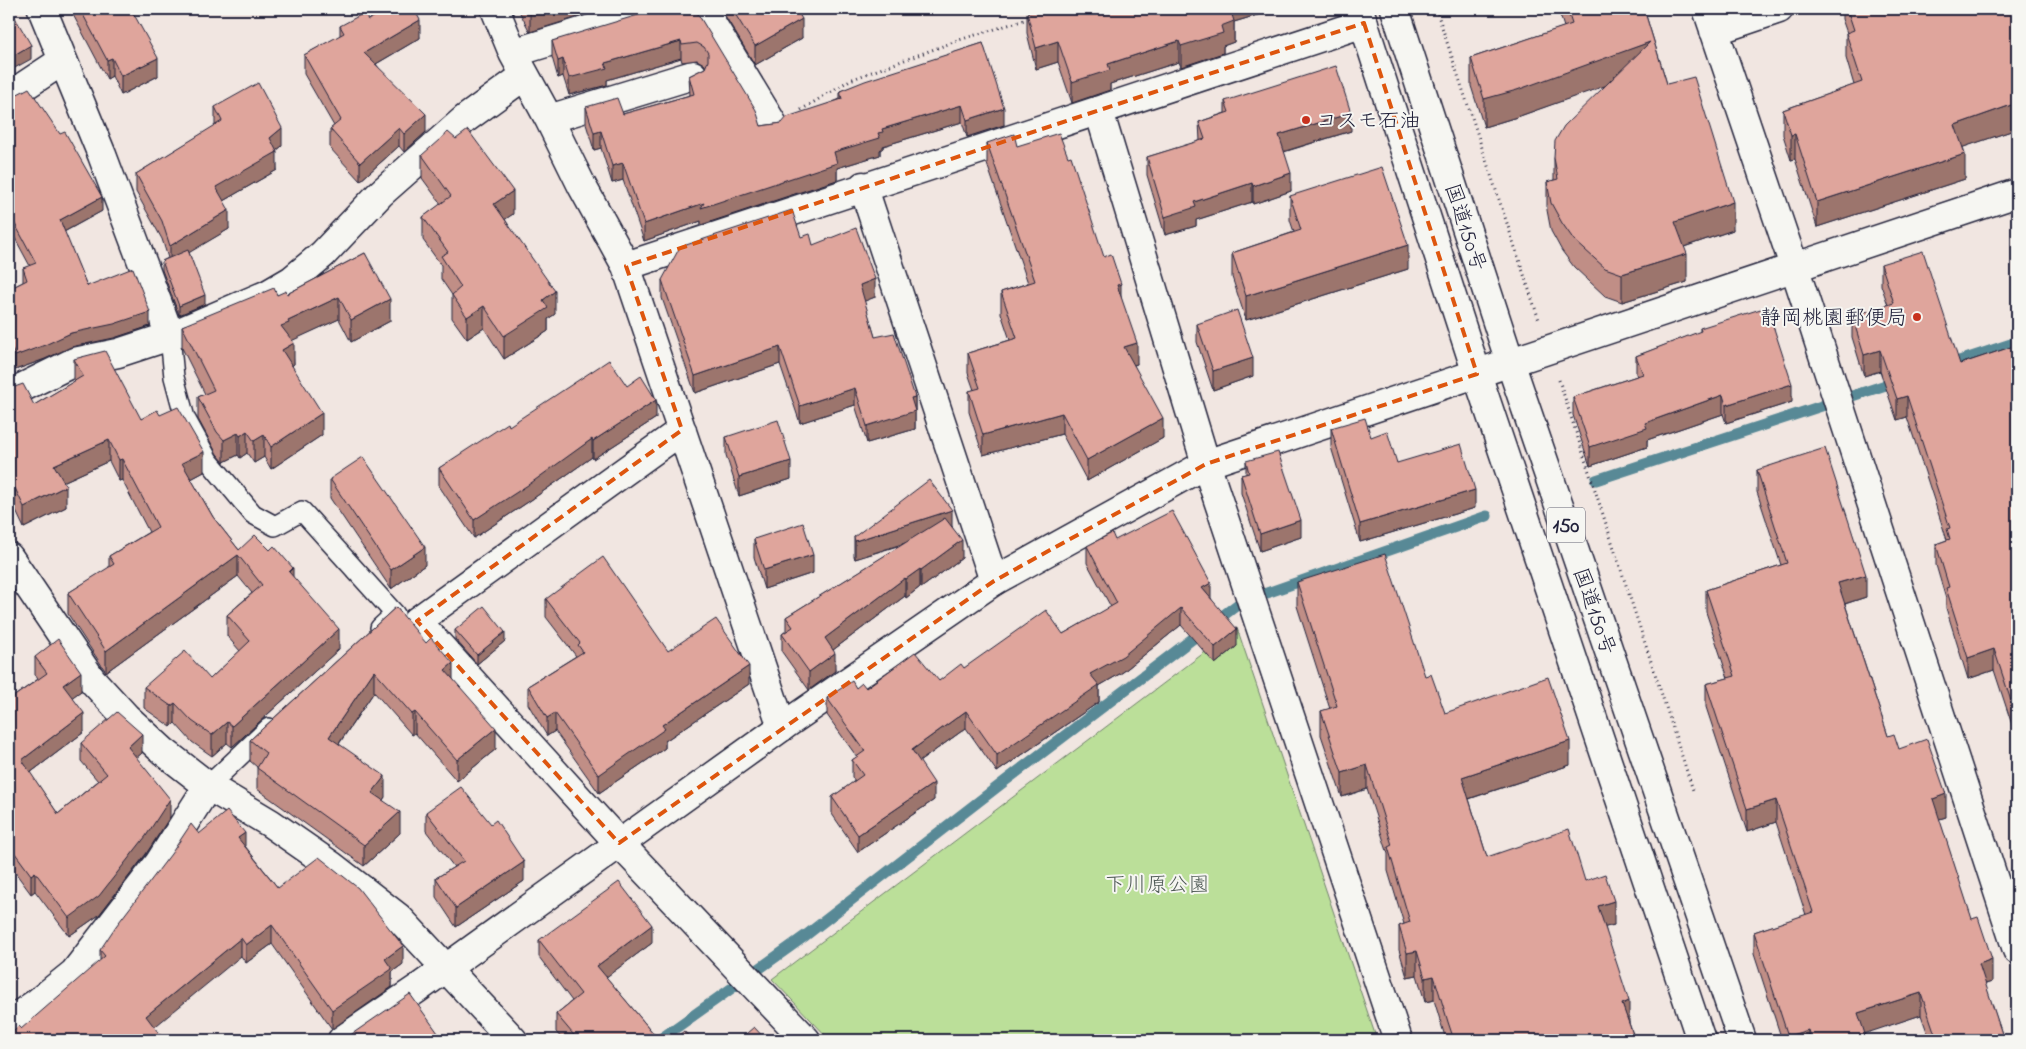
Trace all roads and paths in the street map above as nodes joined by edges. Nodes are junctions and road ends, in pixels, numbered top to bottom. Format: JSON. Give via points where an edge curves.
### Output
{"nodes":[{"id":1,"x":42,"y":9,"type":"edge"},
{"id":2,"x":495,"y":9,"type":"edge"},
{"id":3,"x":703,"y":9,"type":"edge"},
{"id":4,"x":1395,"y":9,"type":"edge"},
{"id":5,"x":1436,"y":9,"type":"edge"},
{"id":6,"x":1780,"y":9,"type":"edge"},
{"id":7,"x":651,"y":10,"type":"edge"},
{"id":8,"x":1361,"y":16,"type":"edge"},
{"id":9,"x":1032,"y":17,"type":"edge"},
{"id":10,"x":1710,"y":20,"type":"edge"},
{"id":11,"x":62,"y":61,"type":"junction"},
{"id":12,"x":518,"y":64,"type":"junction"},
{"id":13,"x":693,"y":75,"type":"edge"},
{"id":14,"x":9,"y":96,"type":"edge"},
{"id":15,"x":1099,"y":111,"type":"junction"},
{"id":16,"x":548,"y":119,"type":"junction"},
{"id":17,"x":774,"y":126,"type":"joint"},
{"id":18,"x":863,"y":186,"type":"junction"},
{"id":19,"x":2017,"y":192,"type":"edge"},
{"id":20,"x":626,"y":266,"type":"junction"},
{"id":21,"x":1794,"y":266,"type":"junction"},
{"id":22,"x":170,"y":336,"type":"junction"},
{"id":23,"x":1549,"y":349,"type":"junction"},
{"id":24,"x":1510,"y":362,"type":"junction"},
{"id":25,"x":1477,"y":374,"type":"junction"},
{"id":26,"x":9,"y":394,"type":"edge"},
{"id":27,"x":682,"y":430,"type":"junction"},
{"id":28,"x":1206,"y":464,"type":"junction"},
{"id":29,"x":9,"y":557,"type":"edge"},
{"id":30,"x":994,"y":581,"type":"junction"},
{"id":31,"x":365,"y":641,"type":"edge"},
{"id":32,"x":285,"y":714,"type":"edge"},
{"id":33,"x":782,"y":728,"type":"junction"},
{"id":34,"x":208,"y":786,"type":"junction"},
{"id":35,"x":1695,"y":794,"type":"dead end"},
{"id":36,"x":619,"y":843,"type":"junction"},
{"id":37,"x":2015,"y":938,"type":"edge"},
{"id":38,"x":446,"y":967,"type":"junction"},
{"id":39,"x":9,"y":1022,"type":"edge"},
{"id":40,"x":342,"y":1040,"type":"edge"},
{"id":41,"x":513,"y":1040,"type":"edge"},
{"id":42,"x":806,"y":1040,"type":"edge"},
{"id":43,"x":1398,"y":1040,"type":"edge"},
{"id":44,"x":1701,"y":1040,"type":"edge"},
{"id":45,"x":1742,"y":1040,"type":"edge"}],
"edges":[{"from":1,"to":11,"type":"main road"},
{"from":2,"to":12,"type":"main road"},
{"from":3,"to":17,"type":"main road"},
{"from":4,"to":24,"type":"main road","name":"国道150号","number":"150"},
{"from":5,"to":23,"type":"path"},
{"from":6,"to":10,"type":"main road"},
{"from":7,"to":12,"type":"main road"},
{"from":8,"to":15,"type":"main road"},
{"from":8,"to":25,"type":"main road","name":"国道150号","number":"150"},
{"from":9,"to":17,"type":"path","via":[[850,80]]},
{"from":10,"to":21,"type":"main road"},
{"from":11,"to":14,"type":"main road"},
{"from":11,"to":22,"type":"main road","via":[[102,155]]},
{"from":12,"to":16,"type":"main road"},
{"from":12,"to":22,"type":"main road","via":[[465,119],[380,194],[323,254],[292,280],[268,294]]},
{"from":13,"to":16,"type":"main road"},
{"from":15,"to":18,"type":"main road"},
{"from":15,"to":28,"type":"main road"},
{"from":16,"to":20,"type":"main road"},
{"from":18,"to":20,"type":"main road"},
{"from":18,"to":30,"type":"main road"},
{"from":19,"to":21,"type":"main road"},
{"from":20,"to":27,"type":"main road"},
{"from":21,"to":23,"type":"main road"},
{"from":21,"to":37,"type":"main road"},
{"from":22,"to":26,"type":"main road","via":[[118,353],[74,362]]},
{"from":22,"to":31,"type":"lane","via":[[174,377],[185,418],[208,460],[253,514],[275,526],[302,511],[395,614]]},
{"from":23,"to":24,"type":"main road"},
{"from":23,"to":35,"type":"path"},
{"from":24,"to":25,"type":"main road"},
{"from":24,"to":45,"type":"main road","name":"国道150号","number":"150"},
{"from":25,"to":28,"type":"main road"},
{"from":25,"to":44,"type":"main road","name":"国道150号","number":"150"},
{"from":27,"to":33,"type":"main road"},
{"from":27,"to":36,"type":"main road","via":[[417,621]]},
{"from":28,"to":30,"type":"main road"},
{"from":28,"to":43,"type":"main road"},
{"from":29,"to":34,"type":"main road","via":[[92,680],[126,718]]},
{"from":30,"to":33,"type":"main road"},
{"from":32,"to":34,"type":"lane"},
{"from":33,"to":36,"type":"main road"},
{"from":34,"to":38,"type":"main road","via":[[270,823],[332,866],[399,918]]},
{"from":34,"to":39,"type":"main road","via":[[159,863],[74,974]]},
{"from":36,"to":38,"type":"main road"},
{"from":36,"to":42,"type":"main road"},
{"from":38,"to":40,"type":"main road"},
{"from":38,"to":41,"type":"main road"}]}
